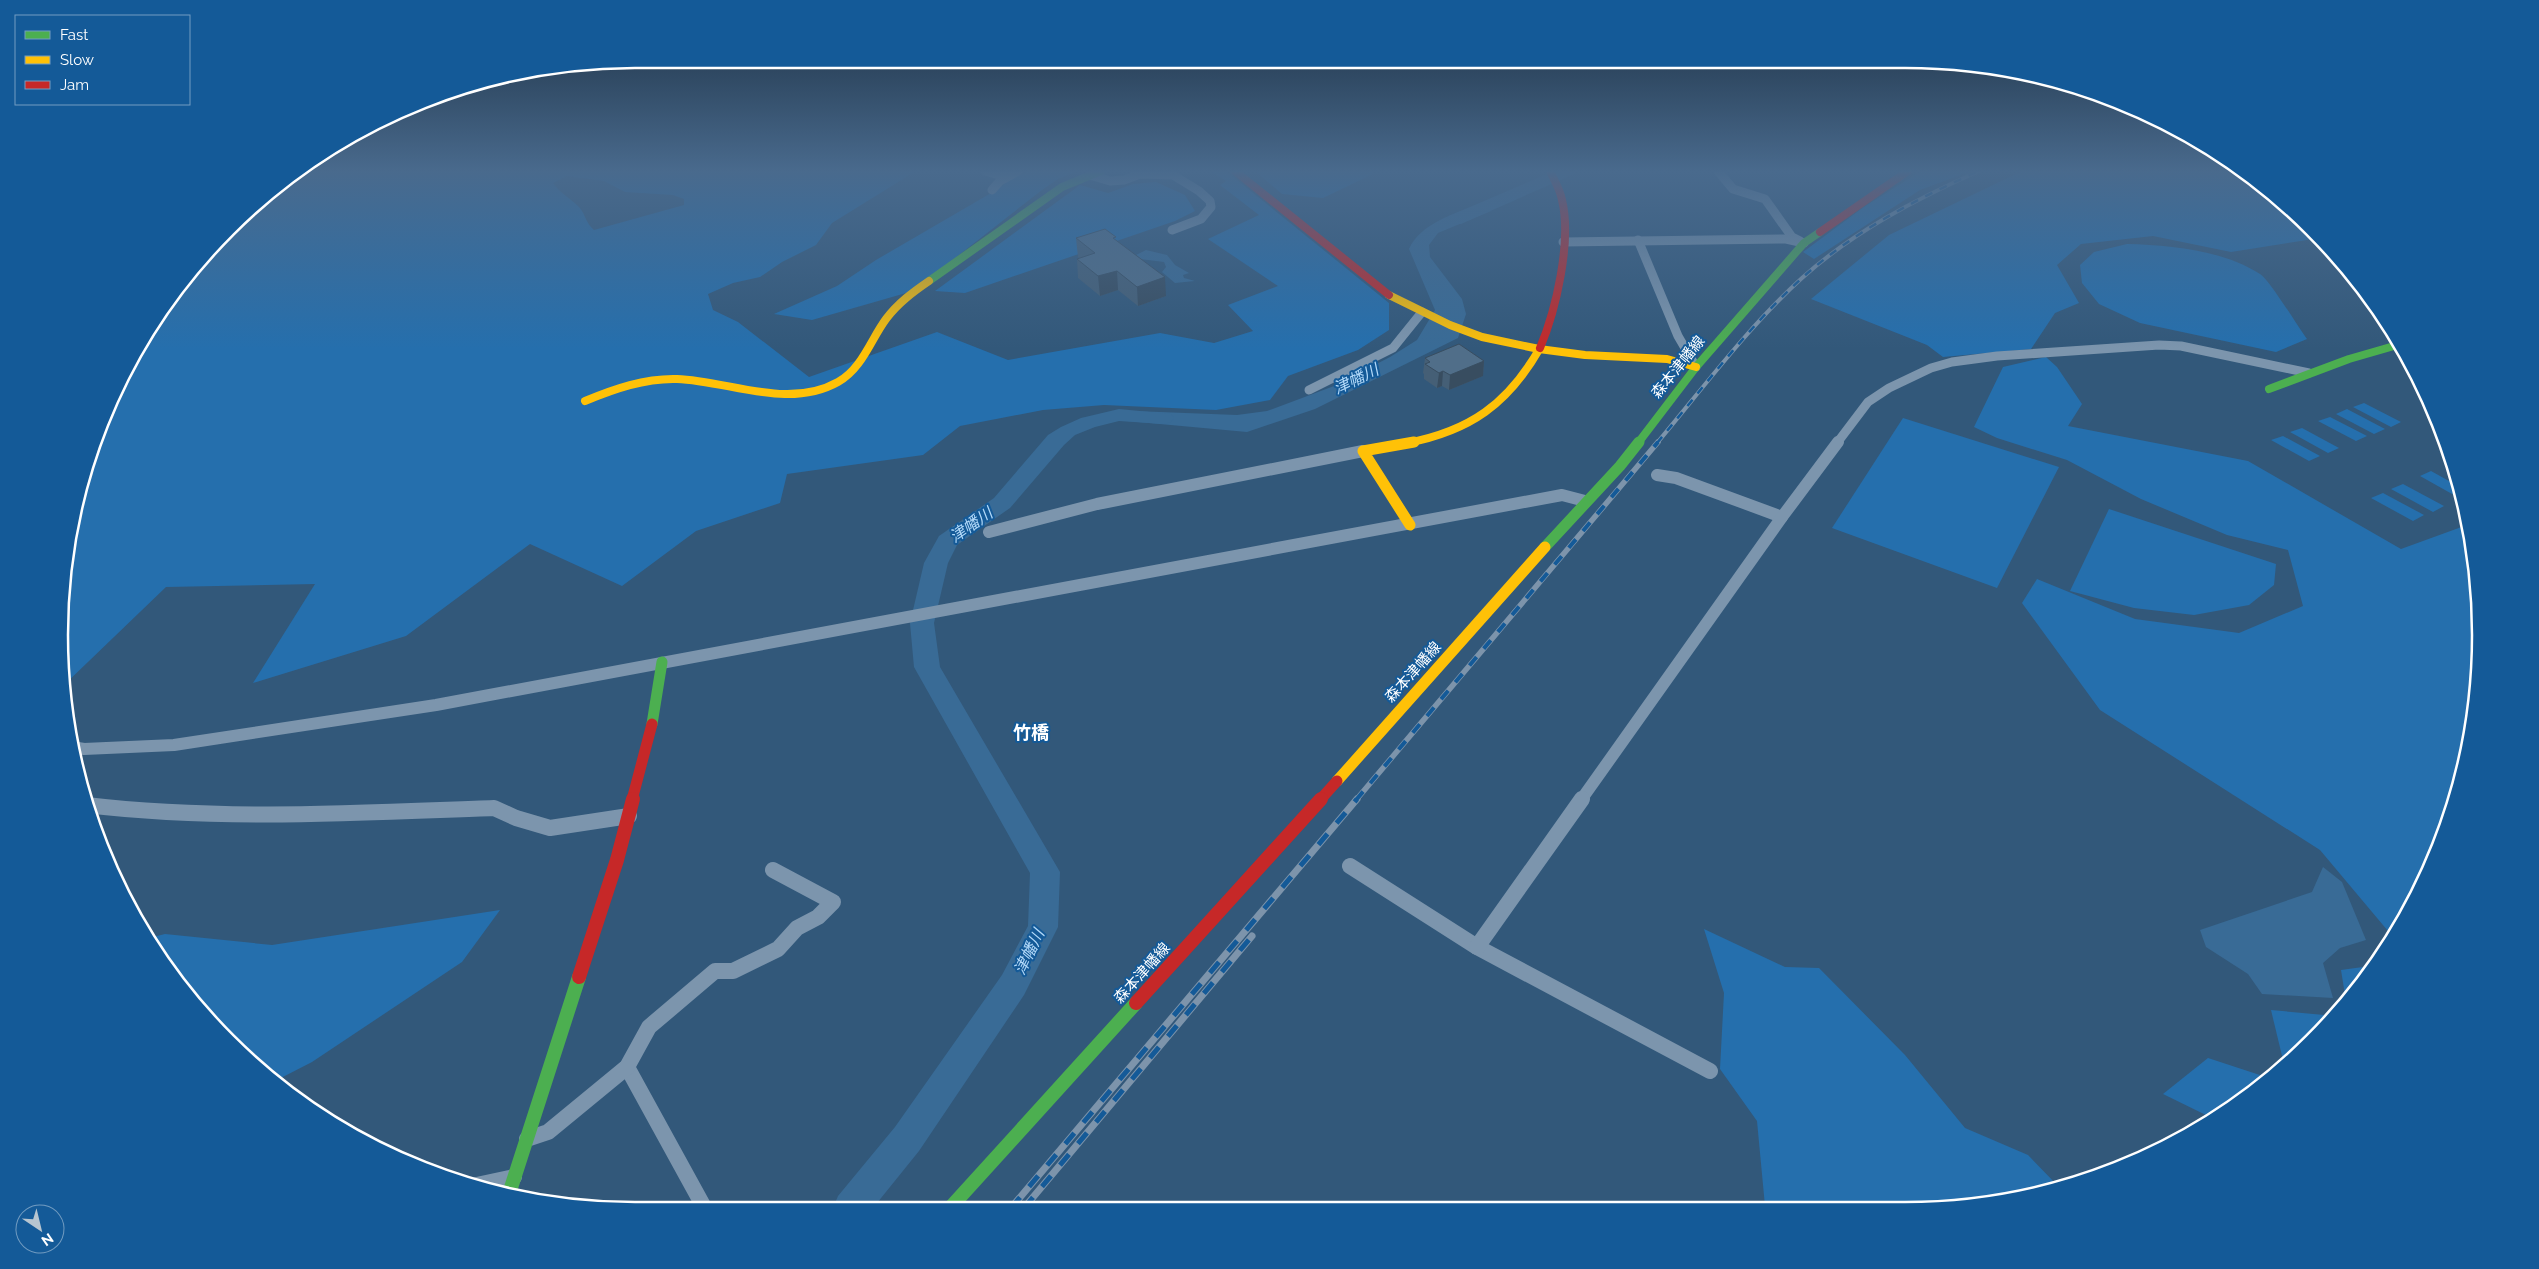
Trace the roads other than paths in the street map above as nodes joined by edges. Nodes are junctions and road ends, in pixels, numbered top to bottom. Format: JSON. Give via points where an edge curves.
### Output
{"nodes":[{"id":1,"x":1001,"y":230,"type":"edge"},
{"id":2,"x":1308,"y":230,"type":"edge"},
{"id":3,"x":1563,"y":230,"type":"edge"},
{"id":4,"x":1788,"y":230,"type":"edge"},
{"id":5,"x":1822,"y":230,"type":"edge"},
{"id":6,"x":1638,"y":240,"type":"junction"},
{"id":7,"x":1563,"y":242,"type":"junction"},
{"id":8,"x":1804,"y":243,"type":"junction"},
{"id":9,"x":1422,"y":312,"type":"junction"},
{"id":10,"x":2393,"y":346,"type":"edge"},
{"id":11,"x":1539,"y":349,"type":"junction"},
{"id":12,"x":1696,"y":367,"type":"junction"},
{"id":13,"x":2309,"y":373,"type":"junction"},
{"id":14,"x":2269,"y":389,"type":"dead end"},
{"id":15,"x":1310,"y":390,"type":"dead end"},
{"id":16,"x":585,"y":401,"type":"dead end"},
{"id":17,"x":1363,"y":451,"type":"junction"},
{"id":18,"x":1657,"y":475,"type":"dead end"},
{"id":19,"x":1585,"y":501,"type":"junction"},
{"id":20,"x":1782,"y":517,"type":"junction"},
{"id":21,"x":1410,"y":525,"type":"junction"},
{"id":22,"x":989,"y":532,"type":"dead end"},
{"id":23,"x":662,"y":662,"type":"junction"},
{"id":24,"x":79,"y":748,"type":"edge"},
{"id":25,"x":95,"y":806,"type":"edge"},
{"id":26,"x":629,"y":816,"type":"junction"},
{"id":27,"x":1350,"y":866,"type":"dead end"},
{"id":28,"x":773,"y":870,"type":"dead end"},
{"id":29,"x":1477,"y":947,"type":"junction"},
{"id":30,"x":627,"y":1067,"type":"junction"},
{"id":31,"x":1710,"y":1071,"type":"dead end"},
{"id":32,"x":527,"y":1139,"type":"junction"},
{"id":33,"x":514,"y":1178,"type":"junction"},
{"id":34,"x":488,"y":1182,"type":"edge"},
{"id":35,"x":511,"y":1188,"type":"edge"},
{"id":36,"x":701,"y":1202,"type":"edge"},
{"id":37,"x":955,"y":1202,"type":"edge"}],
"edges":[{"from":1,"to":16,"type":"street","via":[[909,296],[886,318],[856,367],[845,378],[828,386],[795,393],[766,394],[681,379],[662,379],[640,382]]},
{"from":2,"to":9,"type":"street","via":[[1393,298]]},
{"from":3,"to":7,"type":"street"},
{"from":4,"to":8,"type":"street"},
{"from":5,"to":8,"type":"street","name":"森本津幡線"},
{"from":6,"to":7,"type":"street"},
{"from":6,"to":8,"type":"street","via":[[1786,240]]},
{"from":6,"to":12,"type":"street","via":[[1678,336]]},
{"from":7,"to":11,"type":"street","via":[[1554,303]]},
{"from":8,"to":12,"type":"street","name":"森本津幡線"},
{"from":9,"to":11,"type":"street","via":[[1482,337]]},
{"from":9,"to":15,"type":"street","via":[[1393,348]]},
{"from":10,"to":13,"type":"street"},
{"from":11,"to":12,"type":"street","via":[[1667,359]]},
{"from":11,"to":17,"type":"street","via":[[1529,369],[1488,411],[1466,425],[1448,433]]},
{"from":12,"to":19,"type":"street","name":"森本津幡線","via":[[1620,466]]},
{"from":13,"to":14,"type":"street"},
{"from":13,"to":20,"type":"street","via":[[2181,346],[2159,345],[1995,355],[1953,361],[1904,378],[1868,402]]},
{"from":17,"to":21,"type":"street"},
{"from":17,"to":22,"type":"street","via":[[1096,504]]},
{"from":18,"to":20,"type":"street","via":[[1676,478]]},
{"from":19,"to":21,"type":"street","via":[[1562,495]]},
{"from":19,"to":37,"type":"street","name":"森本津幡線","via":[[1304,818]]},
{"from":20,"to":29,"type":"street"},
{"from":21,"to":23,"type":"street"},
{"from":23,"to":24,"type":"street","via":[[436,705],[174,745]]},
{"from":23,"to":26,"type":"street","via":[[650,737]]},
{"from":25,"to":26,"type":"street","via":[[205,816],[494,808],[550,828]]},
{"from":26,"to":32,"type":"street"},
{"from":27,"to":29,"type":"street"},
{"from":28,"to":30,"type":"street","via":[[833,902],[818,917],[797,928],[778,949],[733,971],[715,971],[649,1027]]},
{"from":29,"to":31,"type":"street"},
{"from":30,"to":32,"type":"street","via":[[548,1132]]},
{"from":30,"to":36,"type":"street"},
{"from":32,"to":33,"type":"street"},
{"from":33,"to":34,"type":"street"},
{"from":33,"to":35,"type":"street"}]}
